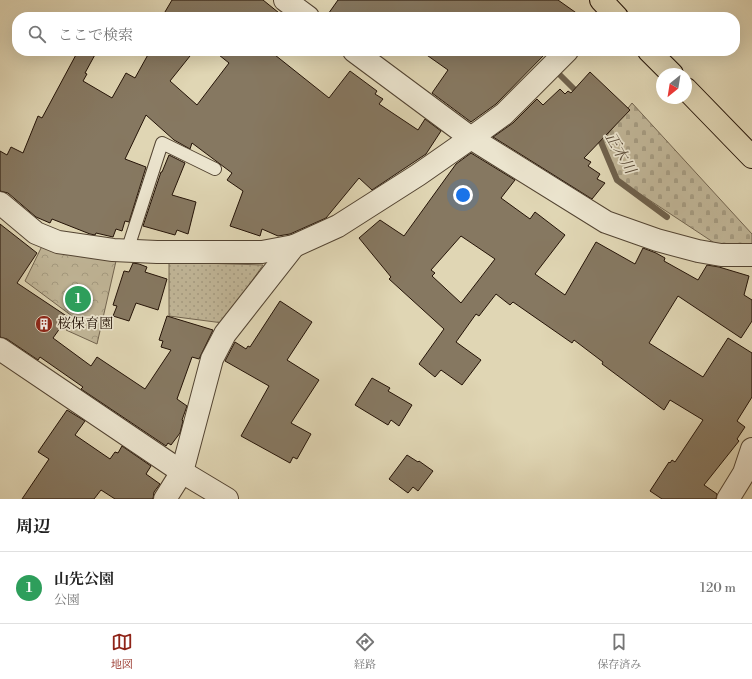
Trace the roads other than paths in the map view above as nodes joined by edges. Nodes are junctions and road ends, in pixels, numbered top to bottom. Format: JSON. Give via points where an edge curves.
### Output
{"nodes":[{"id":1,"x":285,"y":0,"type":"edge"},
{"id":2,"x":601,"y":0,"type":"edge"},
{"id":3,"x":301,"y":12,"type":"edge"},
{"id":4,"x":612,"y":12,"type":"edge"},
{"id":5,"x":361,"y":56,"type":"edge"},
{"id":6,"x":562,"y":56,"type":"edge"},
{"id":7,"x":655,"y":56,"type":"edge"},
{"id":8,"x":666,"y":68,"type":"edge"},
{"id":9,"x":692,"y":95,"type":"edge"},
{"id":10,"x":471,"y":138,"type":"junction"},
{"id":11,"x":752,"y":157,"type":"edge"},
{"id":12,"x":216,"y":169,"type":"dead end"},
{"id":13,"x":0,"y":203,"type":"edge"},
{"id":14,"x":294,"y":246,"type":"junction"},
{"id":15,"x":127,"y":251,"type":"junction"},
{"id":16,"x":752,"y":255,"type":"edge"},
{"id":17,"x":0,"y":349,"type":"edge"},
{"id":18,"x":752,"y":449,"type":"edge"},
{"id":19,"x":182,"y":472,"type":"junction"},
{"id":20,"x":165,"y":499,"type":"edge"},
{"id":21,"x":227,"y":499,"type":"edge"},
{"id":22,"x":728,"y":499,"type":"edge"}],
"edges":[{"from":1,"to":3,"type":"street"},
{"from":2,"to":4,"type":"main road"},
{"from":5,"to":10,"type":"street"},
{"from":6,"to":10,"type":"street","via":[[504,114]]},
{"from":7,"to":8,"type":"main road"},
{"from":9,"to":11,"type":"main road"},
{"from":10,"to":14,"type":"street","via":[[338,226]]},
{"from":10,"to":16,"type":"street","via":[[606,222],[698,251],[721,255]]},
{"from":12,"to":15,"type":"lane","via":[[162,142]]},
{"from":13,"to":15,"type":"street","via":[[36,232],[58,242]]},
{"from":14,"to":15,"type":"street","via":[[262,252]]},
{"from":14,"to":19,"type":"street","via":[[225,334],[212,360]]},
{"from":17,"to":19,"type":"street"},
{"from":18,"to":22,"type":"street","via":[[744,473]]},
{"from":19,"to":20,"type":"street"},
{"from":19,"to":21,"type":"street"}]}
